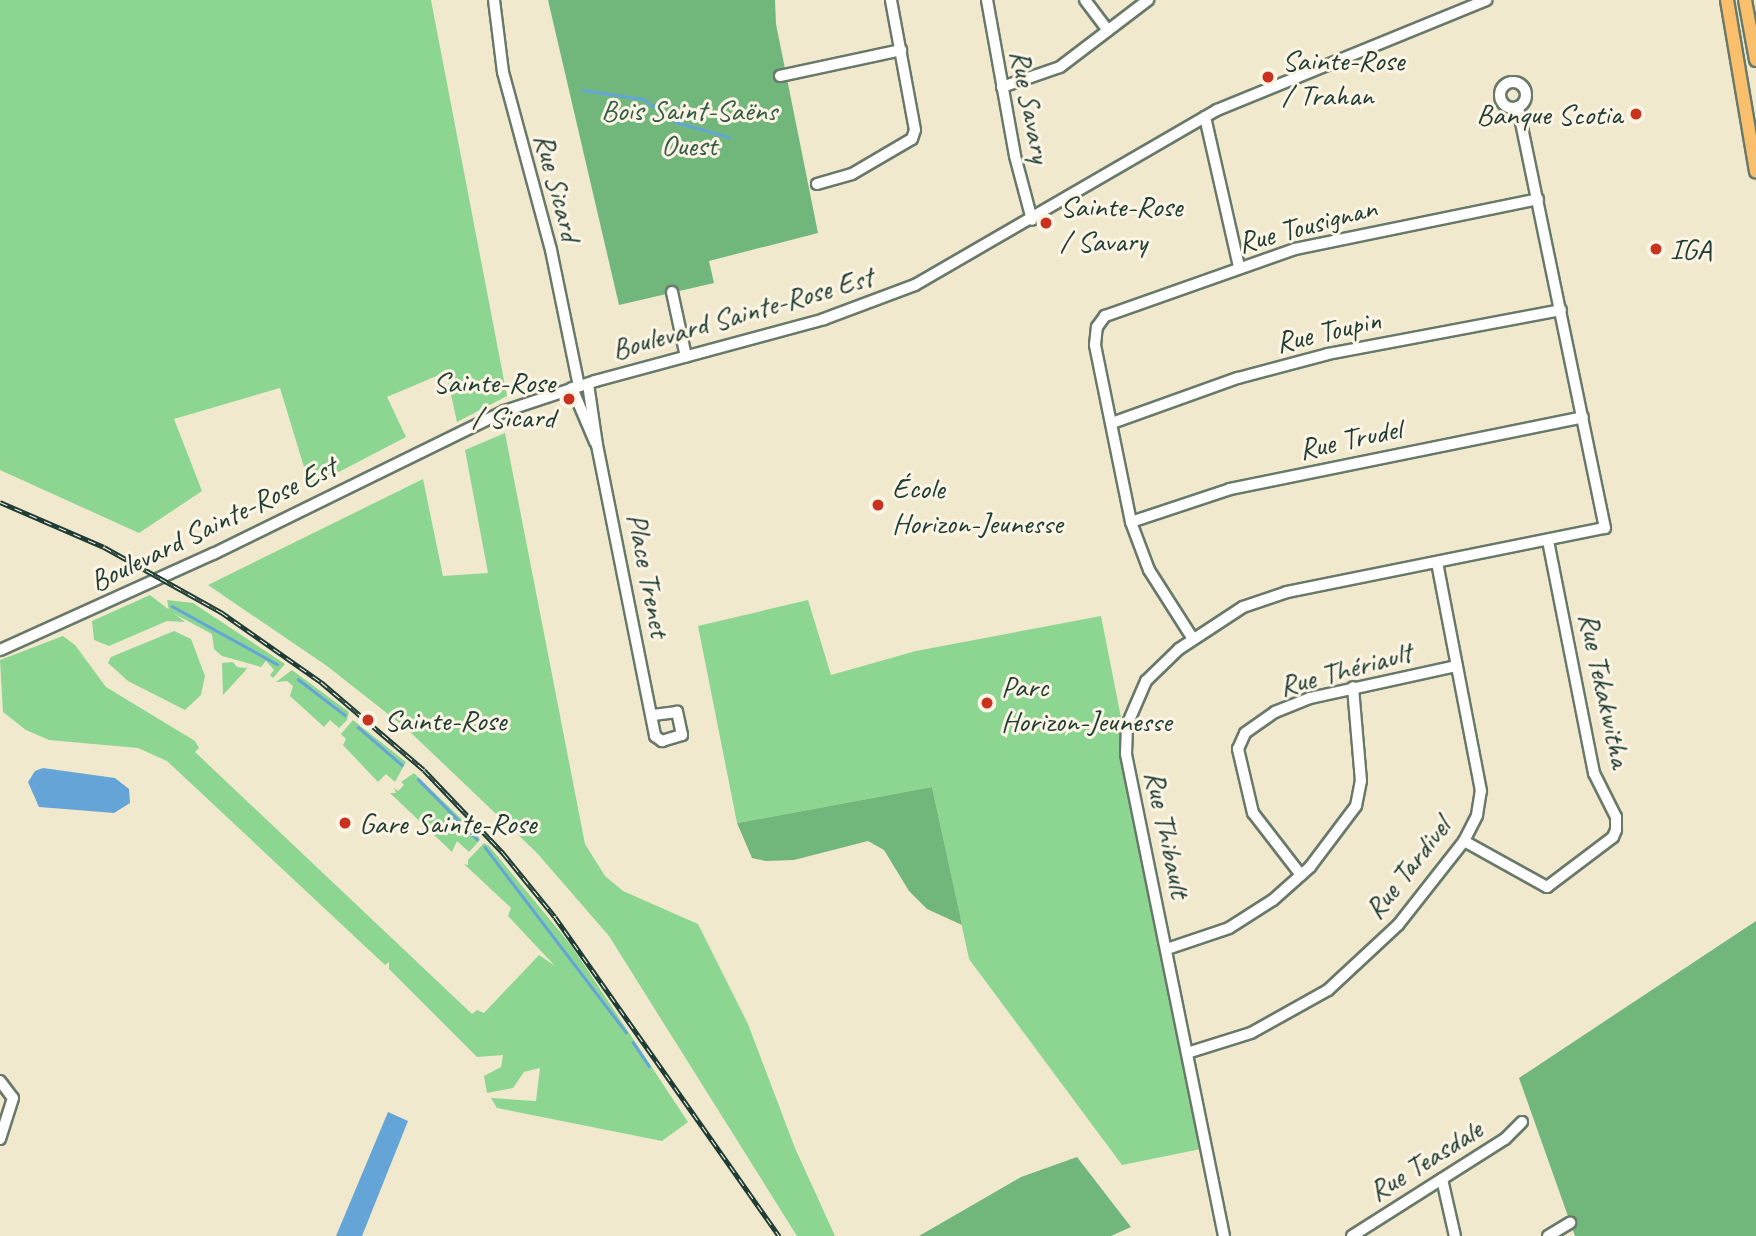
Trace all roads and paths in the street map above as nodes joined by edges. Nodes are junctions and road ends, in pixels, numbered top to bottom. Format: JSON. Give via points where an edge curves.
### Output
{"nodes":[{"id":1,"x":494,"y":0,"type":"edge"},
{"id":2,"x":891,"y":0,"type":"edge"},
{"id":3,"x":987,"y":0,"type":"edge"},
{"id":4,"x":1084,"y":0,"type":"edge"},
{"id":5,"x":1148,"y":0,"type":"edge"},
{"id":6,"x":1486,"y":0,"type":"edge"},
{"id":7,"x":1727,"y":0,"type":"edge"},
{"id":8,"x":1745,"y":0,"type":"edge"},
{"id":9,"x":1108,"y":30,"type":"junction"},
{"id":10,"x":901,"y":50,"type":"junction"},
{"id":11,"x":1756,"y":60,"type":"edge"},
{"id":12,"x":780,"y":76,"type":"dead end"},
{"id":13,"x":1002,"y":87,"type":"junction"},
{"id":14,"x":1518,"y":107,"type":"dead end"},
{"id":15,"x":1205,"y":117,"type":"junction"},
{"id":16,"x":1756,"y":173,"type":"edge"},
{"id":17,"x":817,"y":184,"type":"dead end"},
{"id":18,"x":1538,"y":200,"type":"junction"},
{"id":19,"x":1032,"y":220,"type":"junction"},
{"id":20,"x":1239,"y":267,"type":"junction"},
{"id":21,"x":672,"y":292,"type":"dead end"},
{"id":22,"x":1561,"y":310,"type":"junction"},
{"id":23,"x":686,"y":357,"type":"junction"},
{"id":24,"x":580,"y":386,"type":"junction"},
{"id":25,"x":1583,"y":417,"type":"junction"},
{"id":26,"x":1112,"y":424,"type":"junction"},
{"id":27,"x":597,"y":445,"type":"junction"},
{"id":28,"x":1131,"y":522,"type":"junction"},
{"id":29,"x":1548,"y":540,"type":"junction"},
{"id":30,"x":1437,"y":562,"type":"junction"},
{"id":31,"x":1193,"y":639,"type":"junction"},
{"id":32,"x":0,"y":650,"type":"edge"},
{"id":33,"x":1457,"y":666,"type":"junction"},
{"id":34,"x":1353,"y":687,"type":"junction"},
{"id":35,"x":651,"y":715,"type":"dead end"},
{"id":36,"x":1464,"y":841,"type":"junction"},
{"id":37,"x":1301,"y":874,"type":"junction"},
{"id":38,"x":1167,"y":949,"type":"junction"},
{"id":39,"x":1187,"y":1053,"type":"junction"},
{"id":40,"x":0,"y":1081,"type":"edge"},
{"id":41,"x":1522,"y":1122,"type":"dead end"},
{"id":42,"x":0,"y":1139,"type":"edge"},
{"id":43,"x":1442,"y":1179,"type":"junction"},
{"id":44,"x":1570,"y":1223,"type":"dead end"},
{"id":45,"x":1224,"y":1236,"type":"edge"},
{"id":46,"x":1352,"y":1236,"type":"edge"},
{"id":47,"x":1455,"y":1236,"type":"edge"},
{"id":48,"x":1548,"y":1236,"type":"edge"}],
"edges":[{"from":1,"to":24,"type":"street","name":"Rue Sicard","via":[[503,72],[551,250]]},
{"from":2,"to":10,"type":"street"},
{"from":3,"to":13,"type":"street","name":"Rue Savary"},
{"from":4,"to":9,"type":"street"},
{"from":5,"to":9,"type":"street"},
{"from":6,"to":15,"type":"street","name":"Boulevard Sainte-Rose Est"},
{"from":7,"to":16,"type":"main road"},
{"from":8,"to":11,"type":"main road"},
{"from":9,"to":13,"type":"street","via":[[1060,67]]},
{"from":10,"to":12,"type":"street"},
{"from":10,"to":17,"type":"street","via":[[915,130],[912,139],[852,174]]},
{"from":13,"to":19,"type":"street","name":"Rue Savary"},
{"from":14,"to":18,"type":"street"},
{"from":15,"to":19,"type":"street","name":"Boulevard Sainte-Rose Est"},
{"from":15,"to":20,"type":"street"},
{"from":18,"to":20,"type":"street","name":"Rue Tousignan","via":[[1303,247]]},
{"from":18,"to":22,"type":"street"},
{"from":19,"to":23,"type":"street","name":"Boulevard Sainte-Rose Est","via":[[902,291],[813,323]]},
{"from":20,"to":26,"type":"street","name":"Rue Tousignan","via":[[1105,316],[1097,327],[1095,345]]},
{"from":21,"to":23,"type":"street"},
{"from":22,"to":25,"type":"street"},
{"from":22,"to":26,"type":"street","name":"Rue Toupin","via":[[1328,354],[1238,377]]},
{"from":23,"to":24,"type":"street","name":"Boulevard Sainte-Rose Est"},
{"from":24,"to":27,"type":"street","name":"Place Trenet"},
{"from":24,"to":27,"type":"street","name":"Place Trenet"},
{"from":24,"to":32,"type":"street","name":"Boulevard Sainte-Rose Est","via":[[451,433],[259,532]]},
{"from":25,"to":28,"type":"street","name":"Rue Trudel","via":[[1230,489]]},
{"from":25,"to":29,"type":"street","name":"Rue Thibault","via":[[1605,528]]},
{"from":26,"to":28,"type":"street","name":"Rue Tousignan"},
{"from":27,"to":35,"type":"street","name":"Place Trenet"},
{"from":28,"to":31,"type":"street","name":"Rue Tousignan","via":[[1149,570]]},
{"from":29,"to":30,"type":"street","name":"Rue Thibault"},
{"from":29,"to":36,"type":"street","name":"Rue Tekakwitha","via":[[1594,774],[1616,817],[1616,830],[1604,845],[1547,887]]},
{"from":30,"to":31,"type":"street","name":"Rue Thibault","via":[[1287,592],[1243,607]]},
{"from":30,"to":33,"type":"street","name":"Rue Tardivel"},
{"from":31,"to":38,"type":"street","name":"Rue Thibault","via":[[1146,681],[1134,699],[1127,725],[1126,754]]},
{"from":33,"to":34,"type":"street","name":"Rue Thériault"},
{"from":33,"to":36,"type":"street","name":"Rue Tardivel","via":[[1481,791],[1477,815]]},
{"from":34,"to":37,"type":"street","via":[[1361,781],[1356,806]]},
{"from":34,"to":37,"type":"street","name":"Rue Thériault","via":[[1275,712],[1245,733],[1238,749],[1253,813]]},
{"from":36,"to":39,"type":"street","name":"Rue Tardivel","via":[[1398,925],[1328,990],[1251,1033]]},
{"from":37,"to":38,"type":"street","via":[[1273,900],[1229,929]]},
{"from":38,"to":39,"type":"street","name":"Rue Thibault"},
{"from":39,"to":45,"type":"street","name":"Rue Thibault"},
{"from":40,"to":42,"type":"street","via":[[13,1098]]},
{"from":41,"to":43,"type":"street","name":"Rue Teasdale","via":[[1505,1139]]},
{"from":43,"to":46,"type":"street","name":"Rue Teasdale"},
{"from":43,"to":47,"type":"street"},
{"from":44,"to":48,"type":"street"}]}
